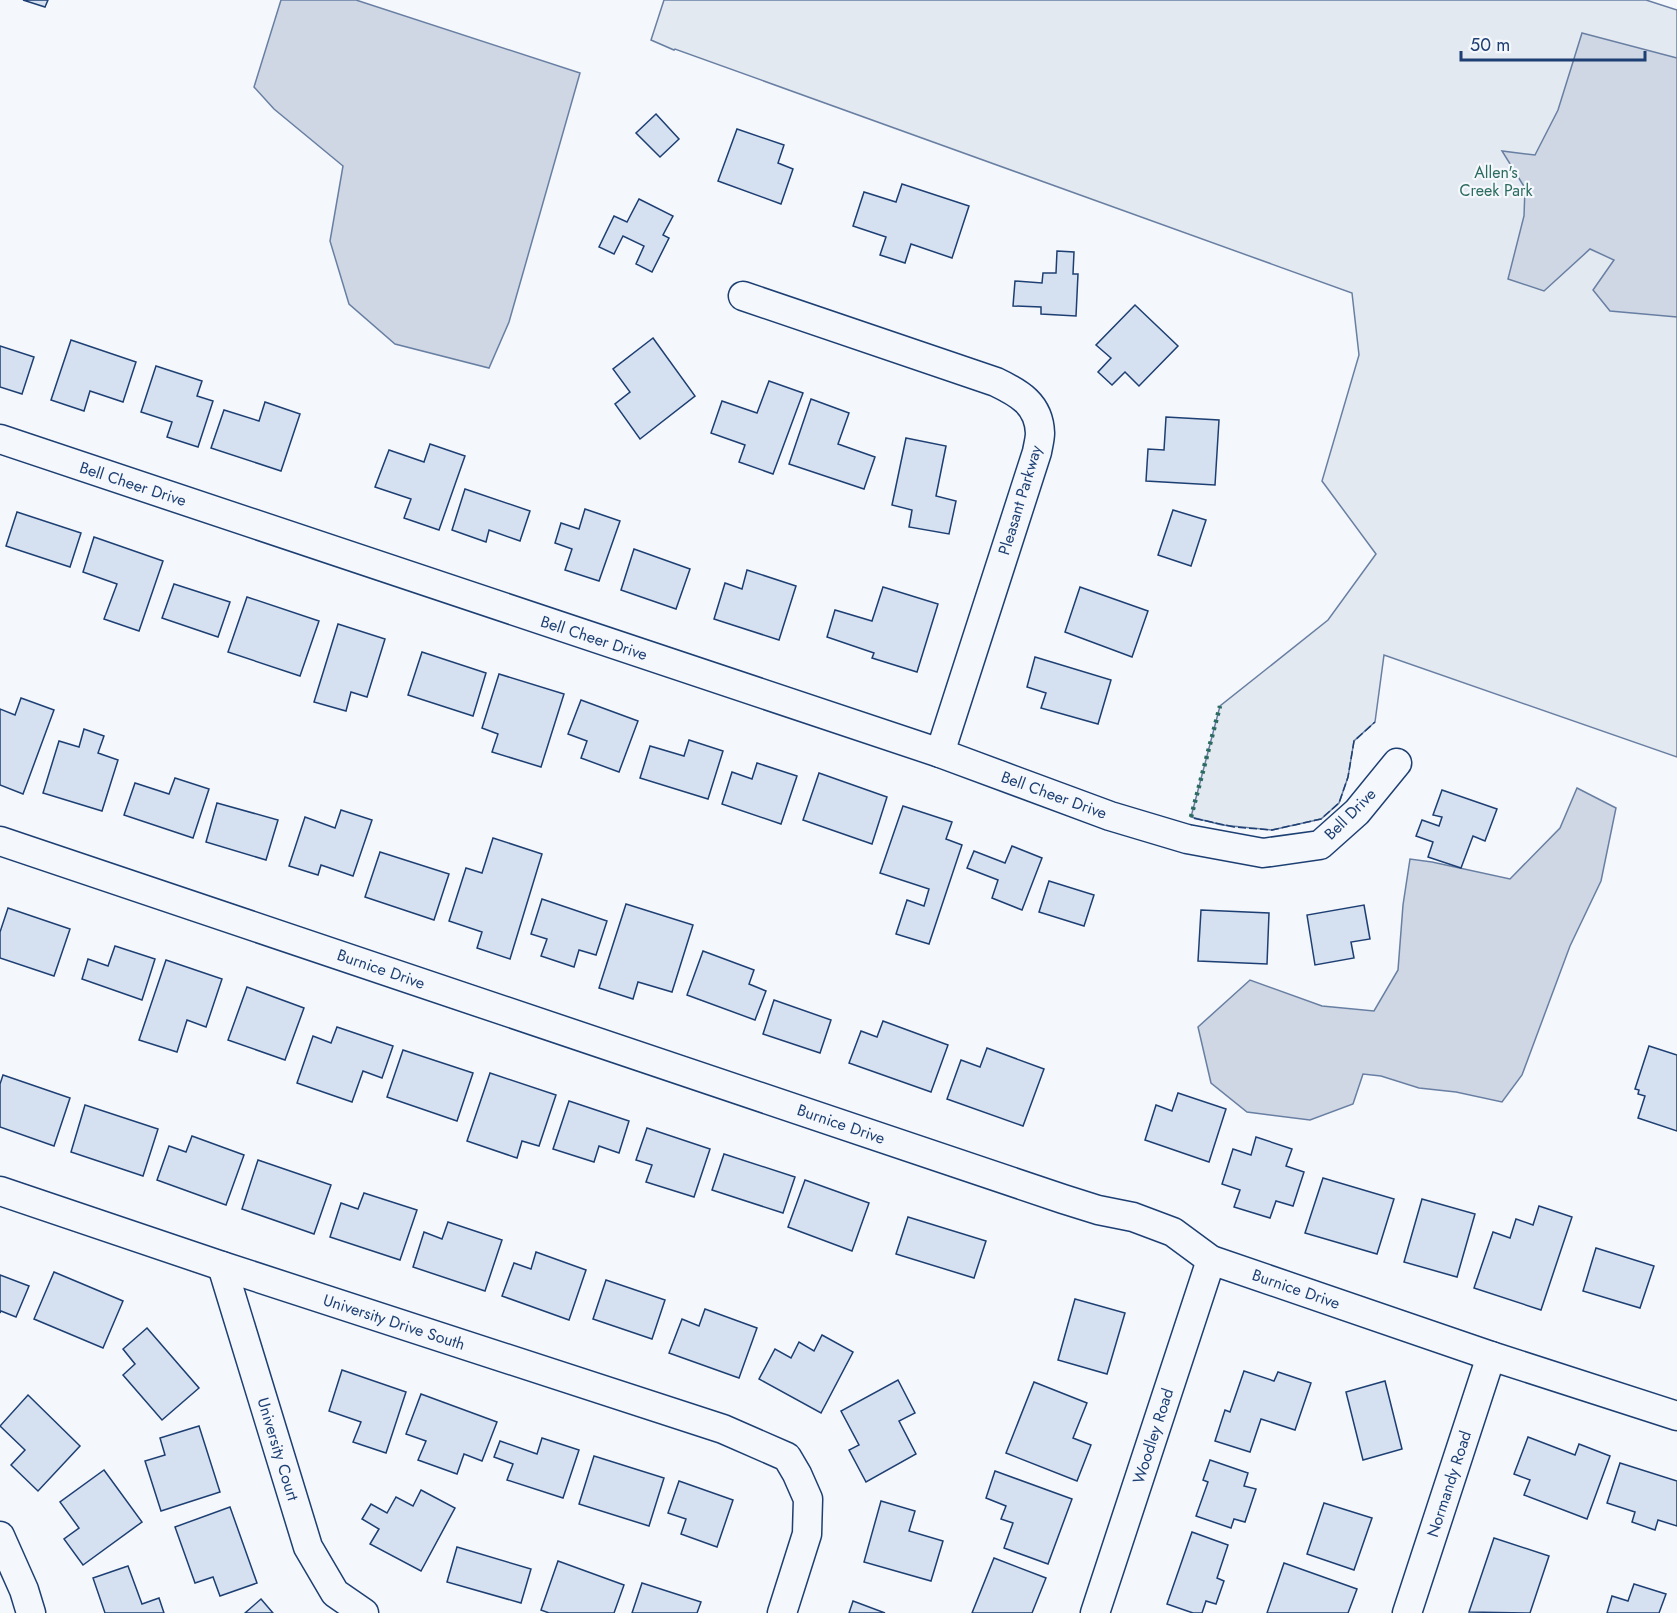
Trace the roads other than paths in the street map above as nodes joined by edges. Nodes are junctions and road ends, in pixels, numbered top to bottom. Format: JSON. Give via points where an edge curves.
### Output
{"nodes":[{"id":1,"x":743,"y":296,"type":"dead end"},
{"id":2,"x":0,"y":439,"type":"edge"},
{"id":3,"x":940,"y":753,"type":"junction"},
{"id":4,"x":1397,"y":763,"type":"dead end"},
{"id":5,"x":1187,"y":838,"type":"joint"},
{"id":6,"x":0,"y":841,"type":"edge"},
{"id":7,"x":0,"y":1191,"type":"edge"},
{"id":8,"x":1211,"y":1260,"type":"junction"},
{"id":9,"x":222,"y":1266,"type":"junction"},
{"id":10,"x":1491,"y":1356,"type":"junction"},
{"id":11,"x":1677,"y":1416,"type":"edge"},
{"id":12,"x":0,"y":1536,"type":"edge"},
{"id":13,"x":31,"y":1613,"type":"edge"},
{"id":14,"x":364,"y":1613,"type":"edge"},
{"id":15,"x":782,"y":1613,"type":"edge"},
{"id":16,"x":1095,"y":1613,"type":"edge"},
{"id":17,"x":1407,"y":1613,"type":"edge"}],
"edges":[{"from":1,"to":3,"type":"street","name":"Pleasant Parkway","via":[[996,382],[1016,392],[1034,408],[1040,432],[1037,452]]},
{"from":2,"to":3,"type":"street","name":"Bell Cheer Drive"},
{"from":3,"to":5,"type":"street","name":"Bell Cheer Drive","via":[[1110,816]]},
{"from":4,"to":5,"type":"street","name":"Bell Drive","via":[[1357,812],[1320,845],[1263,853]]},
{"from":6,"to":8,"type":"street","name":"Burnice Drive","via":[[1063,1199],[1133,1217],[1173,1232]]},
{"from":7,"to":9,"type":"street","name":"University Drive South"},
{"from":8,"to":10,"type":"street","name":"Burnice Drive"},
{"from":8,"to":16,"type":"street","name":"Woodley Road"},
{"from":9,"to":14,"type":"street","name":"University Court","via":[[308,1547],[335,1593]]},
{"from":9,"to":15,"type":"street","name":"University Drive South","via":[[723,1429],[787,1457],[808,1499],[807,1534]]},
{"from":10,"to":11,"type":"street","name":"Burnice Drive"},
{"from":10,"to":17,"type":"street","name":"Normandy Road"},
{"from":12,"to":13,"type":"street"}]}
